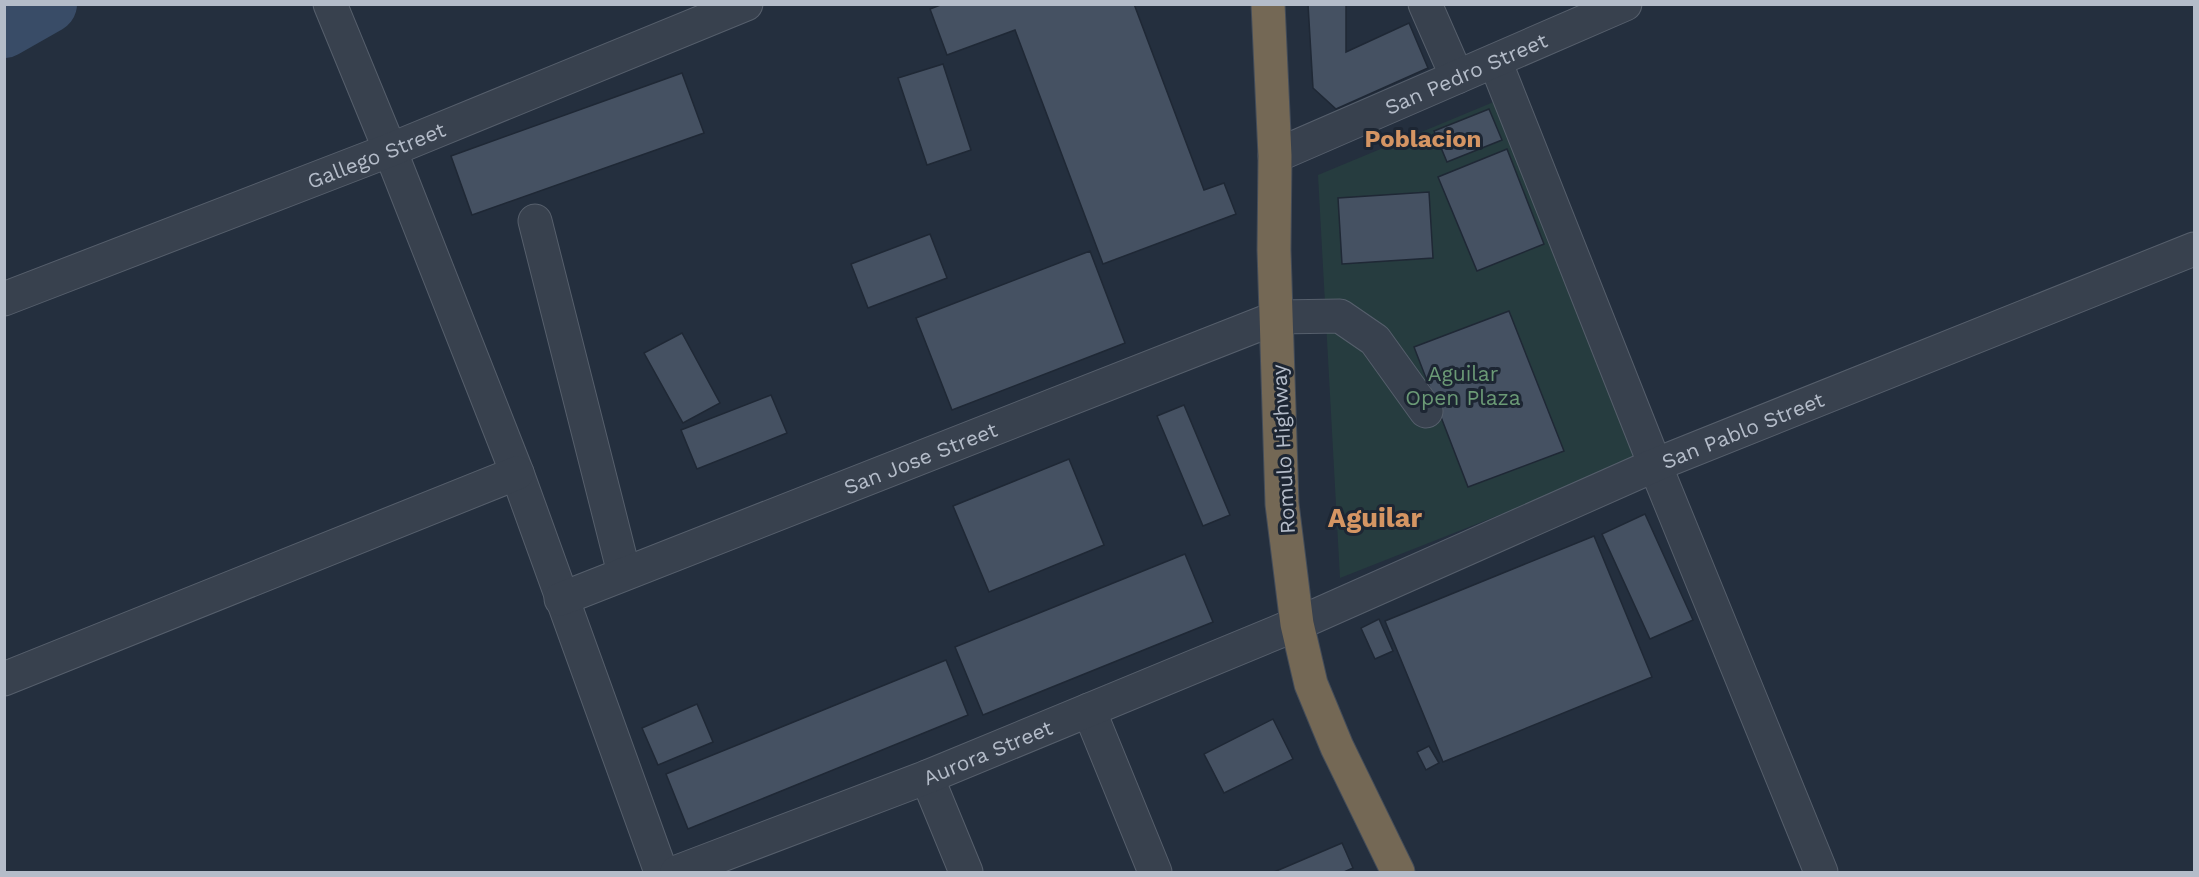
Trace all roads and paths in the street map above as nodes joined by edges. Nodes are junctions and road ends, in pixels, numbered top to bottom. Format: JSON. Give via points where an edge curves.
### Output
{"nodes":[{"id":1,"x":330,"y":4,"type":"edge"},
{"id":2,"x":746,"y":4,"type":"edge"},
{"id":3,"x":1268,"y":4,"type":"edge"},
{"id":4,"x":1425,"y":4,"type":"edge"},
{"id":5,"x":1625,"y":4,"type":"edge"},
{"id":6,"x":1495,"y":61,"type":"junction"},
{"id":7,"x":1457,"y":77,"type":"junction"},
{"id":8,"x":390,"y":150,"type":"junction"},
{"id":9,"x":1275,"y":156,"type":"junction"},
{"id":10,"x":535,"y":221,"type":"dead end"},
{"id":11,"x":2194,"y":249,"type":"edge"},
{"id":12,"x":4,"y":299,"type":"edge"},
{"id":13,"x":1278,"y":317,"type":"junction"},
{"id":14,"x":1426,"y":411,"type":"dead end"},
{"id":15,"x":1655,"y":465,"type":"junction"},
{"id":16,"x":517,"y":473,"type":"junction"},
{"id":17,"x":624,"y":573,"type":"junction"},
{"id":18,"x":561,"y":599,"type":"junction"},
{"id":19,"x":1297,"y":624,"type":"junction"},
{"id":20,"x":4,"y":679,"type":"edge"},
{"id":21,"x":1089,"y":710,"type":"junction"},
{"id":22,"x":927,"y":777,"type":"junction"},
{"id":23,"x":662,"y":873,"type":"edge"},
{"id":24,"x":677,"y":873,"type":"edge"},
{"id":25,"x":966,"y":873,"type":"edge"},
{"id":26,"x":1155,"y":873,"type":"edge"},
{"id":27,"x":1398,"y":873,"type":"edge"},
{"id":28,"x":1821,"y":873,"type":"edge"}],
"edges":[{"from":1,"to":8,"type":"street"},
{"from":2,"to":8,"type":"street","name":"Gallego Street"},
{"from":3,"to":9,"type":"highway","name":"Romulo Highway"},
{"from":4,"to":7,"type":"street"},
{"from":5,"to":6,"type":"street","name":"San Pedro Street"},
{"from":6,"to":7,"type":"street","name":"San Pedro Street"},
{"from":6,"to":15,"type":"street"},
{"from":7,"to":9,"type":"street","name":"San Pedro Street"},
{"from":8,"to":12,"type":"street","name":"Gallego Street"},
{"from":8,"to":16,"type":"street"},
{"from":9,"to":13,"type":"highway","name":"Romulo Highway"},
{"from":10,"to":17,"type":"street"},
{"from":11,"to":15,"type":"street","name":"San Pablo Street"},
{"from":13,"to":14,"type":"street","via":[[1340,316],[1375,340]]},
{"from":13,"to":17,"type":"street","name":"San Jose Street"},
{"from":13,"to":19,"type":"highway","name":"Romulo Highway","via":[[1282,504]]},
{"from":15,"to":19,"type":"street","name":"San Pablo Street"},
{"from":15,"to":28,"type":"street"},
{"from":16,"to":18,"type":"street"},
{"from":16,"to":20,"type":"street"},
{"from":17,"to":18,"type":"street","name":"San Jose Street"},
{"from":18,"to":23,"type":"street"},
{"from":19,"to":21,"type":"street","name":"Aurora Street"},
{"from":19,"to":27,"type":"highway","name":"Romulo Highway","via":[[1311,684]]},
{"from":21,"to":22,"type":"street","name":"Aurora Street"},
{"from":21,"to":26,"type":"street"},
{"from":22,"to":24,"type":"street","name":"Aurora Street"},
{"from":22,"to":25,"type":"street"}]}
